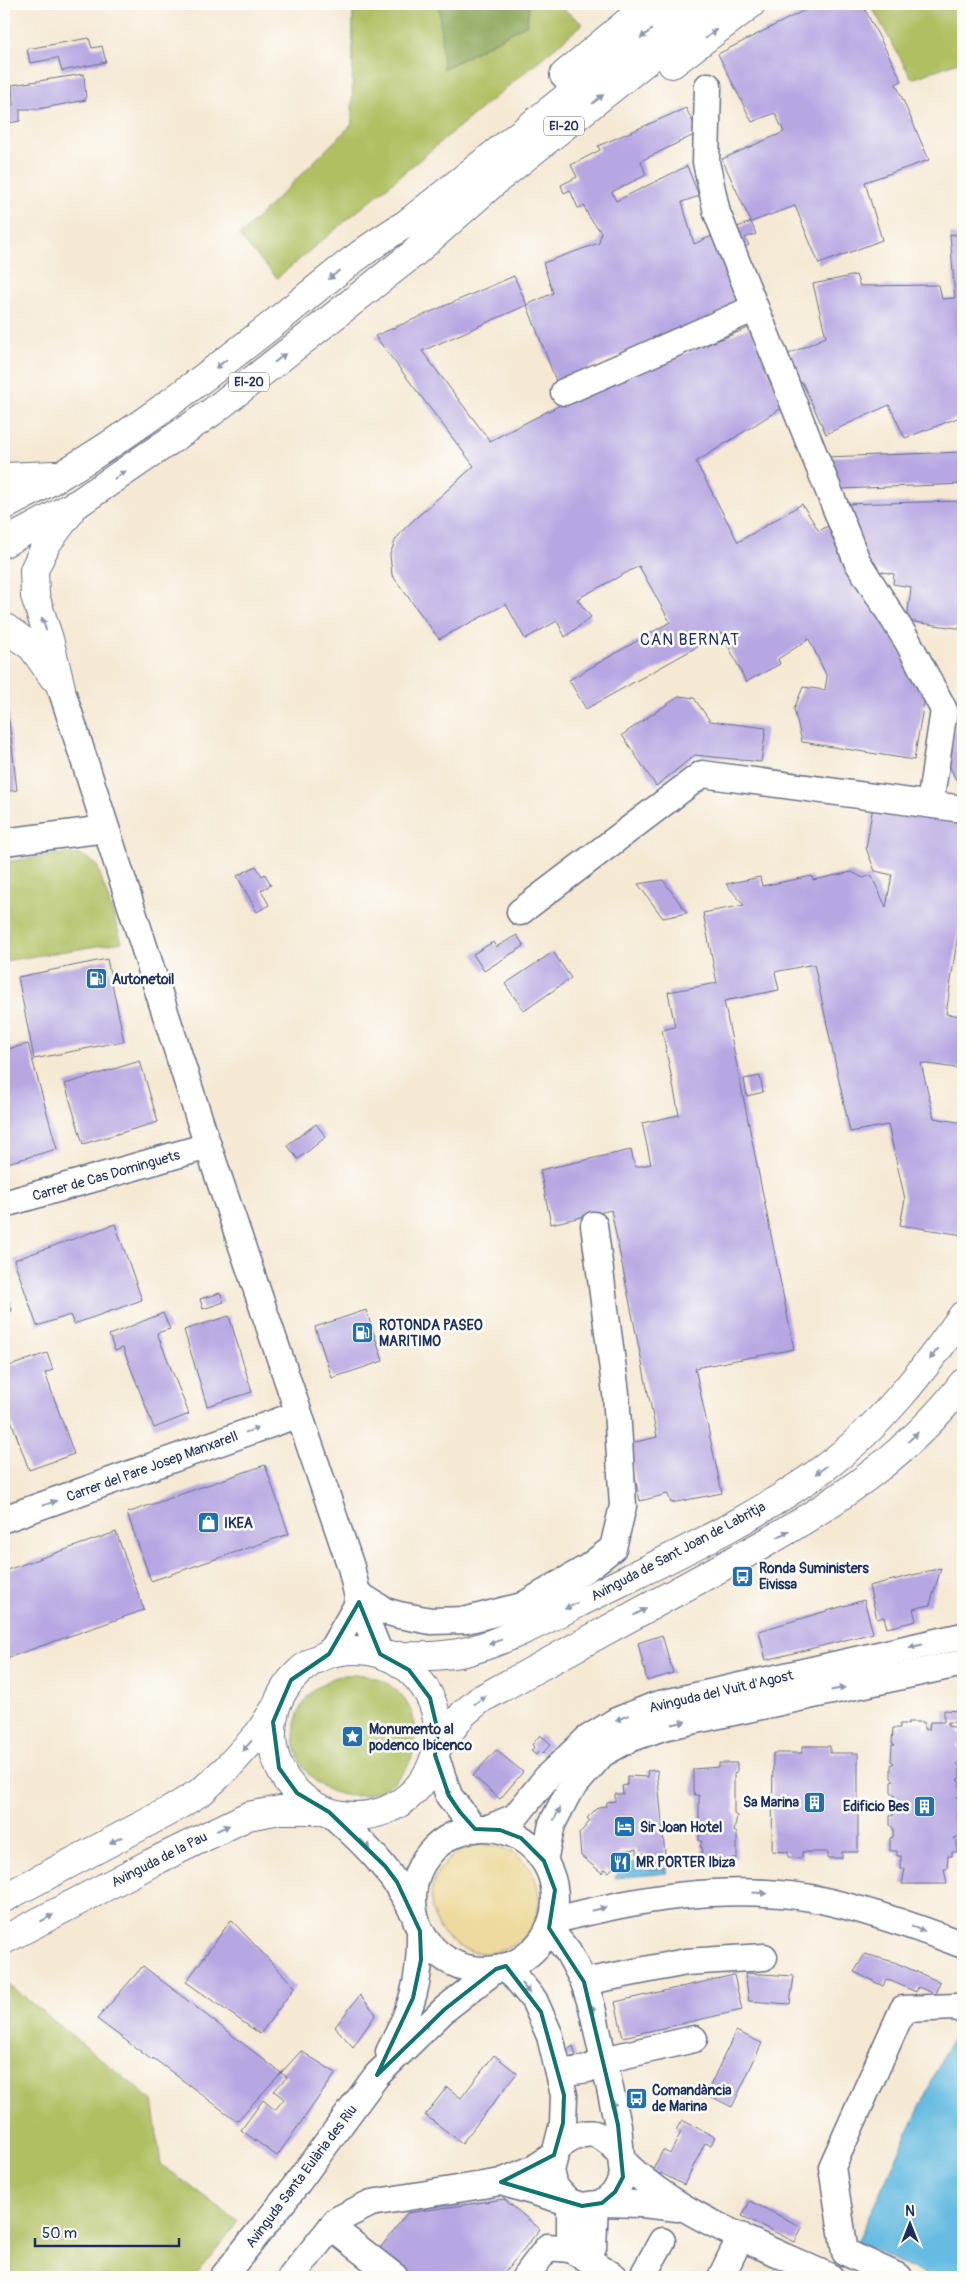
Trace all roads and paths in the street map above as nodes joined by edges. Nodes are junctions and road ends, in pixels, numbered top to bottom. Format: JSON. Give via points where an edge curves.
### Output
{"nodes":[{"id":1,"x":649,"y":4,"type":"edge"},
{"id":2,"x":684,"y":4,"type":"edge"},
{"id":3,"x":718,"y":4,"type":"edge"},
{"id":4,"x":751,"y":4,"type":"edge"},
{"id":5,"x":708,"y":86,"type":"dead end"},
{"id":6,"x":372,"y":244,"type":"junction"},
{"id":7,"x":413,"y":254,"type":"junction"},
{"id":8,"x":755,"y":308,"type":"junction"},
{"id":9,"x":564,"y":392,"type":"dead end"},
{"id":10,"x":63,"y":474,"type":"junction"},
{"id":11,"x":4,"y":477,"type":"edge"},
{"id":12,"x":80,"y":502,"type":"junction"},
{"id":13,"x":4,"y":506,"type":"edge"},
{"id":14,"x":4,"y":543,"type":"edge"},
{"id":15,"x":4,"y":627,"type":"edge"},
{"id":16,"x":60,"y":688,"type":"junction"},
{"id":17,"x":930,"y":804,"type":"junction"},
{"id":18,"x":963,"y":809,"type":"edge"},
{"id":19,"x":106,"y":830,"type":"junction"},
{"id":20,"x":4,"y":842,"type":"edge"},
{"id":21,"x":520,"y":912,"type":"dead end"},
{"id":22,"x":208,"y":1146,"type":"junction"},
{"id":23,"x":4,"y":1204,"type":"edge"},
{"id":24,"x":594,"y":1225,"type":"dead end"},
{"id":25,"x":963,"y":1315,"type":"edge"},
{"id":26,"x":963,"y":1383,"type":"edge"},
{"id":27,"x":299,"y":1414,"type":"junction"},
{"id":28,"x":4,"y":1519,"type":"edge"},
{"id":29,"x":358,"y":1598,"type":"junction"},
{"id":30,"x":963,"y":1636,"type":"edge"},
{"id":31,"x":329,"y":1654,"type":"junction"},
{"id":32,"x":383,"y":1655,"type":"junction"},
{"id":33,"x":963,"y":1663,"type":"edge"},
{"id":34,"x":276,"y":1707,"type":"junction"},
{"id":35,"x":436,"y":1752,"type":"junction"},
{"id":36,"x":326,"y":1811,"type":"junction"},
{"id":37,"x":482,"y":1828,"type":"junction"},
{"id":38,"x":544,"y":1861,"type":"junction"},
{"id":39,"x":4,"y":1898,"type":"edge"},
{"id":40,"x":418,"y":1923,"type":"junction"},
{"id":41,"x":550,"y":1924,"type":"junction"},
{"id":42,"x":4,"y":1940,"type":"edge"},
{"id":43,"x":963,"y":1945,"type":"edge"},
{"id":44,"x":764,"y":1957,"type":"dead end"},
{"id":45,"x":501,"y":1968,"type":"junction"},
{"id":46,"x":584,"y":1982,"type":"junction"},
{"id":47,"x":963,"y":2010,"type":"edge"},
{"id":48,"x":694,"y":2040,"type":"dead end"},
{"id":49,"x":604,"y":2060,"type":"junction"},
{"id":50,"x":559,"y":2073,"type":"junction"},
{"id":51,"x":377,"y":2075,"type":"junction"},
{"id":52,"x":555,"y":2151,"type":"junction"},
{"id":53,"x":622,"y":2157,"type":"junction"},
{"id":54,"x":501,"y":2182,"type":"junction"},
{"id":55,"x":583,"y":2202,"type":"junction"},
{"id":56,"x":686,"y":2209,"type":"junction"},
{"id":57,"x":331,"y":2227,"type":"junction"},
{"id":58,"x":742,"y":2236,"type":"junction"},
{"id":59,"x":662,"y":2241,"type":"dead end"},
{"id":60,"x":577,"y":2253,"type":"junction"},
{"id":61,"x":722,"y":2275,"type":"dead end"},
{"id":62,"x":223,"y":2277,"type":"edge"},
{"id":63,"x":291,"y":2277,"type":"edge"},
{"id":64,"x":395,"y":2277,"type":"edge"},
{"id":65,"x":525,"y":2277,"type":"edge"},
{"id":66,"x":615,"y":2277,"type":"edge"},
{"id":67,"x":642,"y":2277,"type":"edge"},
{"id":68,"x":830,"y":2277,"type":"edge"},
{"id":69,"x":899,"y":2277,"type":"edge"}],
"edges":[{"from":1,"to":6,"type":"main road","via":[[398,217]]},
{"from":2,"to":6,"type":"main road","number":"EI-20","one_way":true,"via":[[406,224]]},
{"from":7,"to":3,"type":"main road","number":"EI-20","one_way":true,"via":[[498,179]]},
{"from":7,"to":4,"type":"main road","one_way":true,"via":[[506,192]]},
{"from":5,"to":8,"type":"street","via":[[706,162],[717,214]]},
{"from":6,"to":10,"type":"main road","number":"EI-20","one_way":true,"via":[[189,389]]},
{"from":12,"to":7,"type":"main road","number":"EI-20","one_way":true,"via":[[212,412]]},
{"from":8,"to":9,"type":"street"},
{"from":8,"to":17,"type":"street","via":[[856,561],[908,642],[944,710]]},
{"from":10,"to":11,"type":"main road"},
{"from":10,"to":13,"type":"main road","number":"EI-20"},
{"from":12,"to":14,"type":"main road","number":"EI-20"},
{"from":16,"to":12,"type":"main road","one_way":true,"via":[[35,596],[34,570],[47,543]]},
{"from":15,"to":16,"type":"main road","via":[[32,647]]},
{"from":16,"to":19,"type":"street"},
{"from":17,"to":18,"type":"street"},
{"from":17,"to":21,"type":"street","via":[[702,774]]},
{"from":19,"to":20,"type":"street"},
{"from":19,"to":22,"type":"street"},
{"from":22,"to":23,"type":"street","name":"Carrer de Cas Dominguets"},
{"from":22,"to":27,"type":"street"},
{"from":24,"to":29,"type":"street","via":[[616,1393],[623,1506],[613,1548],[587,1568],[522,1606],[467,1620],[431,1621],[398,1615]]},
{"from":25,"to":32,"type":"main road","name":"Avinguda de Sant Joan de Labritja","one_way":true,"via":[[921,1372],[877,1421],[825,1468],[756,1512],[686,1550],[505,1638],[459,1652]]},
{"from":35,"to":26,"type":"main road","one_way":true,"via":[[464,1713],[481,1698],[762,1546],[850,1490],[932,1420]]},
{"from":28,"to":27,"type":"street","name":"Carrer del Pare Josep Manxarell","one_way":true},
{"from":27,"to":29,"type":"street"},
{"from":29,"to":31,"type":"street"},
{"from":29,"to":32,"type":"street"},
{"from":30,"to":37,"type":"street","name":"Avinguda del Vuit d'Agost","one_way":true,"via":[[656,1705],[616,1721],[587,1739],[548,1776],[515,1817]]},
{"from":31,"to":32,"type":"main road","via":[[362,1651]]},
{"from":31,"to":34,"type":"main road","via":[[302,1669],[291,1680]]},
{"from":32,"to":35,"type":"main road","via":[[409,1670],[430,1698],[438,1732]]},
{"from":38,"to":33,"type":"street","name":"Avinguda del Vuit d'Agost","one_way":true,"via":[[552,1824],[568,1793],[602,1754],[629,1739],[663,1727]]},
{"from":34,"to":36,"type":"main road","via":[[272,1738],[280,1768],[297,1793]]},
{"from":34,"to":39,"type":"main road","one_way":true,"via":[[259,1733],[202,1791]]},
{"from":35,"to":36,"type":"main road","via":[[422,1782],[412,1793],[387,1809],[358,1816]]},
{"from":37,"to":35,"type":"street","one_way":true,"via":[[449,1796]]},
{"from":36,"to":40,"type":"street","one_way":true,"via":[[361,1840],[384,1866],[397,1882]]},
{"from":42,"to":36,"type":"main road","name":"Avinguda de la Pau","one_way":true,"via":[[248,1816],[280,1810]]},
{"from":37,"to":38,"type":"street","via":[[511,1833]]},
{"from":37,"to":40,"type":"street","via":[[447,1838],[426,1858],[414,1885]]},
{"from":38,"to":41,"type":"street","via":[[554,1890]]},
{"from":40,"to":45,"type":"street","via":[[434,1949],[452,1962],[474,1969]]},
{"from":40,"to":51,"type":"street","name":"Avinguda Santa Eulària des Riu","via":[[421,1960],[413,1998]]},
{"from":41,"to":43,"type":"street","one_way":true,"via":[[618,1904],[672,1896],[759,1893],[810,1898],[882,1916]]},
{"from":41,"to":45,"type":"street","via":[[532,1952]]},
{"from":41,"to":46,"type":"street"},
{"from":44,"to":46,"type":"street","via":[[686,1962]]},
{"from":45,"to":50,"type":"street","one_way":true,"via":[[534,2000],[541,2012]]},
{"from":51,"to":45,"type":"street","name":"Avinguda Santa Eulària des Riu","one_way":true,"via":[[445,2009]]},
{"from":49,"to":46,"type":"street","one_way":true},
{"from":47,"to":69,"type":"street","via":[[957,2007],[903,2009],[832,2167],[844,2252]]},
{"from":48,"to":49,"type":"street"},
{"from":49,"to":50,"type":"street","via":[[588,2068]]},
{"from":53,"to":49,"type":"street","one_way":true},
{"from":50,"to":52,"type":"street","via":[[564,2095],[563,2123]]},
{"from":51,"to":62,"type":"street","name":"Avinguda Santa Eulària des Riu"},
{"from":52,"to":53,"type":"street","via":[[572,2136],[591,2133],[609,2140]]},
{"from":52,"to":54,"type":"street","via":[[535,2168]]},
{"from":52,"to":55,"type":"street","via":[[550,2171],[555,2187]]},
{"from":53,"to":55,"type":"street","via":[[623,2177],[615,2192]]},
{"from":53,"to":56,"type":"street","via":[[652,2188]]},
{"from":54,"to":55,"type":"street"},
{"from":54,"to":57,"type":"street","via":[[370,2203],[337,2220]]},
{"from":55,"to":56,"type":"street"},
{"from":55,"to":60,"type":"street","via":[[593,2248]]},
{"from":56,"to":58,"type":"street"},
{"from":57,"to":63,"type":"street"},
{"from":57,"to":64,"type":"street"},
{"from":58,"to":61,"type":"street"},
{"from":58,"to":68,"type":"street"},
{"from":59,"to":67,"type":"street"},
{"from":60,"to":65,"type":"street","via":[[548,2248]]},
{"from":60,"to":66,"type":"street"}]}
